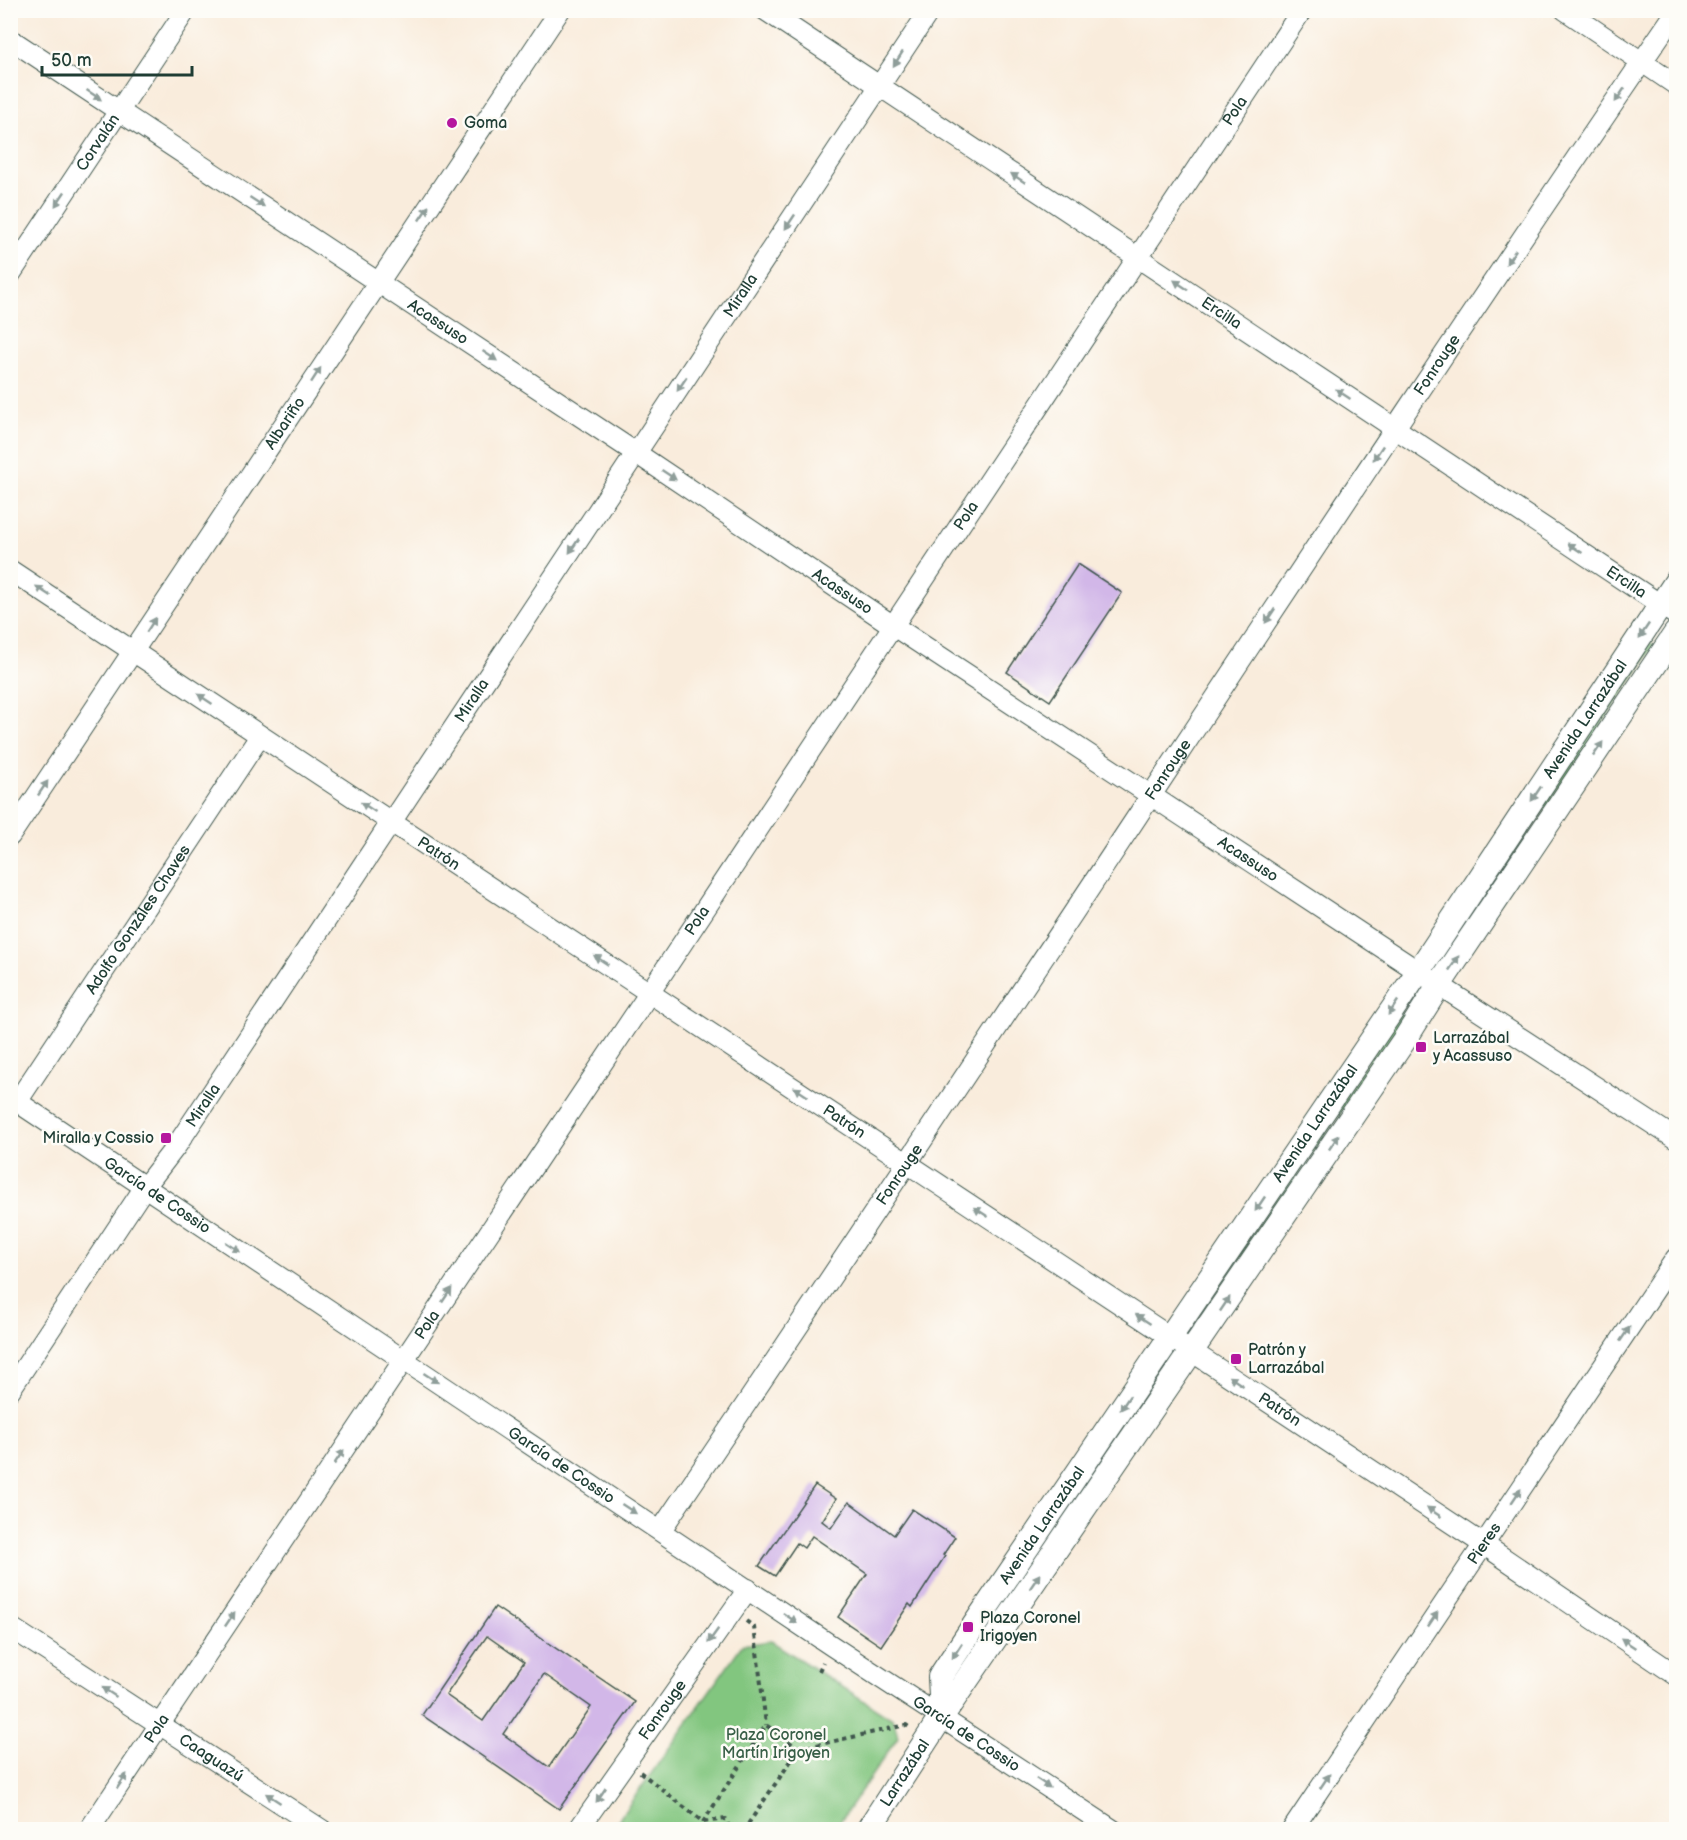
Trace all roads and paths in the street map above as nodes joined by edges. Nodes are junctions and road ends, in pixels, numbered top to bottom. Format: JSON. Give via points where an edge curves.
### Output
{"nodes":[{"id":1,"x":186,"y":10,"type":"edge"},
{"id":2,"x":560,"y":10,"type":"edge"},
{"id":3,"x":765,"y":10,"type":"edge"},
{"id":4,"x":930,"y":10,"type":"edge"},
{"id":5,"x":1302,"y":10,"type":"edge"},
{"id":6,"x":1564,"y":10,"type":"edge"},
{"id":7,"x":1677,"y":12,"type":"edge"},
{"id":8,"x":10,"y":39,"type":"edge"},
{"id":9,"x":1642,"y":62,"type":"junction"},
{"id":10,"x":1677,"y":85,"type":"edge"},
{"id":11,"x":880,"y":87,"type":"junction"},
{"id":12,"x":119,"y":112,"type":"junction"},
{"id":13,"x":1139,"y":257,"type":"junction"},
{"id":14,"x":10,"y":274,"type":"edge"},
{"id":15,"x":378,"y":282,"type":"junction"},
{"id":16,"x":1395,"y":428,"type":"junction"},
{"id":17,"x":636,"y":453,"type":"junction"},
{"id":18,"x":10,"y":570,"type":"edge"},
{"id":19,"x":1677,"y":582,"type":"edge"},
{"id":20,"x":1669,"y":610,"type":"edge"},
{"id":21,"x":894,"y":626,"type":"junction"},
{"id":22,"x":1677,"y":633,"type":"edge"},
{"id":23,"x":134,"y":651,"type":"junction"},
{"id":24,"x":260,"y":736,"type":"junction"},
{"id":25,"x":1151,"y":795,"type":"junction"},
{"id":26,"x":390,"y":821,"type":"junction"},
{"id":27,"x":10,"y":837,"type":"edge"},
{"id":28,"x":1418,"y":972,"type":"junction"},
{"id":29,"x":1439,"y":985,"type":"junction"},
{"id":30,"x":650,"y":992,"type":"junction"},
{"id":31,"x":14,"y":1100,"type":"edge"},
{"id":32,"x":1677,"y":1139,"type":"edge"},
{"id":33,"x":908,"y":1164,"type":"junction"},
{"id":34,"x":144,"y":1188,"type":"junction"},
{"id":35,"x":1677,"y":1258,"type":"edge"},
{"id":36,"x":1170,"y":1337,"type":"junction"},
{"id":37,"x":1192,"y":1352,"type":"junction"},
{"id":38,"x":403,"y":1360,"type":"junction"},
{"id":39,"x":10,"y":1390,"type":"edge"},
{"id":40,"x":661,"y":1530,"type":"junction"},
{"id":41,"x":1483,"y":1545,"type":"junction"},
{"id":42,"x":748,"y":1589,"type":"junction"},
{"id":43,"x":732,"y":1611,"type":"junction"},
{"id":44,"x":10,"y":1627,"type":"edge"},
{"id":45,"x":1677,"y":1675,"type":"edge"},
{"id":46,"x":942,"y":1716,"type":"junction"},
{"id":47,"x":160,"y":1725,"type":"junction"},
{"id":48,"x":766,"y":1725,"type":"junction"},
{"id":49,"x":927,"y":1739,"type":"junction"},
{"id":50,"x":798,"y":1749,"type":"junction"},
{"id":51,"x":626,"y":1759,"type":"junction"},
{"id":52,"x":703,"y":1822,"type":"junction"},
{"id":53,"x":89,"y":1830,"type":"edge"},
{"id":54,"x":322,"y":1830,"type":"edge"},
{"id":55,"x":578,"y":1830,"type":"edge"},
{"id":56,"x":698,"y":1830,"type":"edge"},
{"id":57,"x":705,"y":1830,"type":"edge"},
{"id":58,"x":730,"y":1830,"type":"edge"},
{"id":59,"x":744,"y":1830,"type":"edge"},
{"id":60,"x":868,"y":1830,"type":"edge"},
{"id":61,"x":1113,"y":1830,"type":"edge"},
{"id":62,"x":1292,"y":1830,"type":"edge"}],
"edges":[{"from":1,"to":12,"type":"street","name":"Corvalán"},
{"from":15,"to":2,"type":"street","name":"Albariño","one_way":true},
{"from":3,"to":11,"type":"street","name":"Ercilla"},
{"from":4,"to":11,"type":"street","name":"Miralla","one_way":true},
{"from":5,"to":13,"type":"street","name":"Pola"},
{"from":6,"to":9,"type":"street"},
{"from":7,"to":9,"type":"street","name":"Fonrouge"},
{"from":8,"to":12,"type":"street","name":"Acassuso","one_way":true},
{"from":9,"to":10,"type":"street"},
{"from":9,"to":16,"type":"street","name":"Fonrouge","one_way":true},
{"from":13,"to":11,"type":"street","name":"Ercilla","one_way":true},
{"from":11,"to":17,"type":"street","name":"Miralla","one_way":true},
{"from":12,"to":14,"type":"street","name":"Corvalán","one_way":true},
{"from":12,"to":15,"type":"street","name":"Acassuso","one_way":true},
{"from":16,"to":13,"type":"street","name":"Ercilla","one_way":true},
{"from":13,"to":21,"type":"street","name":"Pola"},
{"from":15,"to":17,"type":"street","name":"Acassuso","one_way":true},
{"from":23,"to":15,"type":"street","name":"Albariño","one_way":true},
{"from":20,"to":16,"type":"street","name":"Ercilla","one_way":true},
{"from":16,"to":25,"type":"street","name":"Fonrouge","one_way":true},
{"from":17,"to":21,"type":"street","name":"Acassuso","one_way":true},
{"from":17,"to":26,"type":"street","name":"Miralla","one_way":true},
{"from":23,"to":18,"type":"street","name":"Patrón","one_way":true},
{"from":19,"to":20,"type":"street","name":"Avenida Larrazábal"},
{"from":20,"to":28,"type":"street","name":"Avenida Larrazábal","one_way":true},
{"from":21,"to":25,"type":"street","name":"Acassuso"},
{"from":21,"to":30,"type":"street","name":"Pola"},
{"from":29,"to":22,"type":"street","name":"Avenida Larrazábal","one_way":true},
{"from":24,"to":23,"type":"street","name":"Patrón","one_way":true},
{"from":27,"to":23,"type":"street","name":"Albariño","one_way":true},
{"from":26,"to":24,"type":"street","name":"Patrón","one_way":true},
{"from":24,"to":31,"type":"street","name":"Adolfo Gonzáles Chaves"},
{"from":25,"to":28,"type":"street","name":"Acassuso"},
{"from":25,"to":33,"type":"street","name":"Fonrouge"},
{"from":30,"to":26,"type":"street","name":"Patrón","one_way":true},
{"from":26,"to":34,"type":"street","name":"Miralla"},
{"from":28,"to":29,"type":"street","name":"Acassuso"},
{"from":28,"to":36,"type":"street","name":"Avenida Larrazábal","one_way":true},
{"from":29,"to":32,"type":"street","name":"Acassuso"},
{"from":37,"to":29,"type":"street","name":"Avenida Larrazábal","one_way":true},
{"from":33,"to":30,"type":"street","name":"Patrón","one_way":true},
{"from":38,"to":30,"type":"street","name":"Pola","one_way":true},
{"from":31,"to":34,"type":"street","name":"García de Cossio"},
{"from":36,"to":33,"type":"street","name":"Patrón","one_way":true},
{"from":33,"to":40,"type":"street","name":"Fonrouge"},
{"from":34,"to":38,"type":"street","name":"García de Cossio","one_way":true},
{"from":34,"to":39,"type":"street","name":"Miralla"},
{"from":41,"to":35,"type":"street","name":"Pieres","one_way":true},
{"from":36,"to":37,"type":"street","name":"Patrón"},
{"from":36,"to":46,"type":"street","name":"Avenida Larrazábal","one_way":true,"via":[[940,1677]]},
{"from":41,"to":37,"type":"street","name":"Patrón","one_way":true},
{"from":46,"to":37,"type":"street","name":"Avenida Larrazábal","one_way":true},
{"from":38,"to":40,"type":"street","name":"García de Cossio","one_way":true},
{"from":47,"to":38,"type":"street","name":"Pola","one_way":true},
{"from":40,"to":42,"type":"street","name":"García de Cossio"},
{"from":45,"to":41,"type":"street","name":"Patrón","one_way":true},
{"from":62,"to":41,"type":"street","name":"Pieres","one_way":true},
{"from":42,"to":43,"type":"street","name":"Fonrouge"},
{"from":42,"to":46,"type":"street","name":"García de Cossio","one_way":true},
{"from":43,"to":48,"type":"path","via":[[754,1627]]},
{"from":43,"to":51,"type":"street","name":"Fonrouge","one_way":true},
{"from":47,"to":44,"type":"street","name":"Caaguazú","one_way":true},
{"from":46,"to":49,"type":"street","name":"Larrazábal"},
{"from":46,"to":61,"type":"street","name":"García de Cossio","one_way":true},
{"from":53,"to":47,"type":"street","name":"Pola","one_way":true},
{"from":54,"to":47,"type":"street","name":"Caaguazú","one_way":true},
{"from":48,"to":50,"type":"path"},
{"from":48,"to":52,"type":"path"},
{"from":49,"to":50,"type":"path","via":[[906,1725]]},
{"from":49,"to":60,"type":"street","name":"Larrazábal"},
{"from":50,"to":59,"type":"path"},
{"from":51,"to":52,"type":"path"},
{"from":51,"to":55,"type":"street","name":"Fonrouge","one_way":true},
{"from":52,"to":56,"type":"path"},
{"from":52,"to":57,"type":"path"},
{"from":52,"to":58,"type":"path","via":[[726,1819]]}]}
